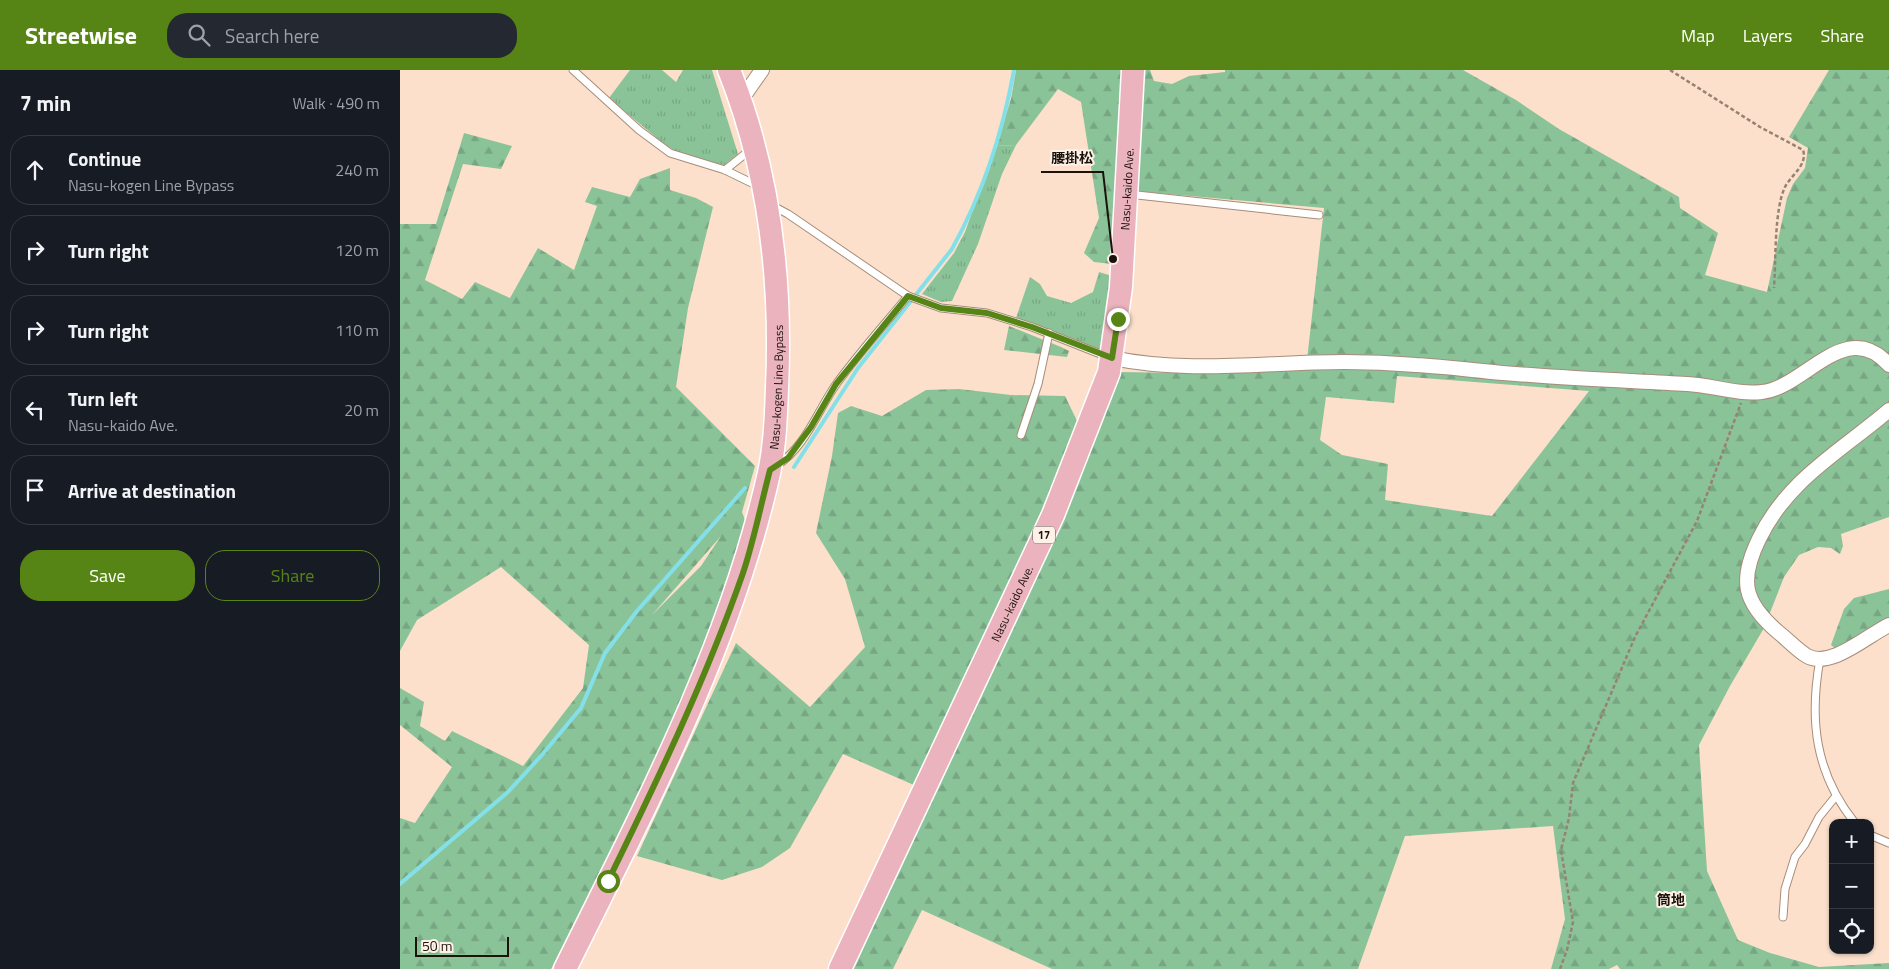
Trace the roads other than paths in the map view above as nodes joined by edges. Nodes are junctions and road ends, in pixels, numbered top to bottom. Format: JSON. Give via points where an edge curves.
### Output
{"nodes":[{"id":1,"x":573,"y":70,"type":"edge"},
{"id":2,"x":729,"y":70,"type":"edge"},
{"id":3,"x":762,"y":70,"type":"edge"},
{"id":4,"x":1133,"y":70,"type":"edge"},
{"id":5,"x":741,"y":100,"type":"junction"},
{"id":6,"x":755,"y":146,"type":"junction"},
{"id":7,"x":725,"y":170,"type":"junction"},
{"id":8,"x":1127,"y":194,"type":"junction"},
{"id":9,"x":765,"y":196,"type":"junction"},
{"id":10,"x":1319,"y":215,"type":"dead end"},
{"id":11,"x":908,"y":296,"type":"junction"},
{"id":12,"x":1049,"y":333,"type":"junction"},
{"id":13,"x":1112,"y":358,"type":"junction"},
{"id":14,"x":1889,"y":365,"type":"edge"},
{"id":15,"x":1889,"y":410,"type":"edge"},
{"id":16,"x":1021,"y":435,"type":"dead end"},
{"id":17,"x":770,"y":470,"type":"junction"},
{"id":18,"x":1889,"y":625,"type":"edge"},
{"id":19,"x":1820,"y":659,"type":"junction"},
{"id":20,"x":1836,"y":796,"type":"junction"},
{"id":21,"x":1852,"y":819,"type":"edge"},
{"id":22,"x":1874,"y":837,"type":"edge"},
{"id":23,"x":1889,"y":843,"type":"edge"},
{"id":24,"x":1783,"y":917,"type":"dead end"},
{"id":25,"x":565,"y":969,"type":"edge"},
{"id":26,"x":840,"y":969,"type":"edge"}],
"edges":[{"from":1,"to":7,"type":"lane","via":[[639,130],[670,153]]},
{"from":2,"to":5,"type":"main road","name":"Nasu-kogen Line Bypass"},
{"from":3,"to":5,"type":"street"},
{"from":4,"to":8,"type":"main road","name":"Nasu-kaido Ave.","number":"17"},
{"from":5,"to":6,"type":"main road","name":"Nasu-kogen Line Bypass"},
{"from":6,"to":7,"type":"lane"},
{"from":6,"to":9,"type":"main road","name":"Nasu-kogen Line Bypass"},
{"from":7,"to":9,"type":"lane"},
{"from":8,"to":10,"type":"lane"},
{"from":8,"to":13,"type":"main road","name":"Nasu-kaido Ave.","number":"17"},
{"from":9,"to":11,"type":"lane"},
{"from":9,"to":17,"type":"main road","name":"Nasu-kogen Line Bypass","via":[[779,346]]},
{"from":11,"to":12,"type":"lane","via":[[941,308],[987,313]]},
{"from":11,"to":17,"type":"lane","via":[[836,384],[788,458]]},
{"from":12,"to":13,"type":"lane"},
{"from":12,"to":16,"type":"lane","via":[[1038,384]]},
{"from":13,"to":14,"type":"street","via":[[1140,364],[1191,367],[1344,362],[1418,365],[1702,385],[1746,392],[1778,389],[1836,352],[1858,348],[1879,354]]},
{"from":13,"to":26,"type":"main road","name":"Nasu-kaido Ave.","number":"17","via":[[1053,515]]},
{"from":15,"to":19,"type":"street","via":[[1796,485],[1770,517],[1749,559],[1745,576],[1752,605],[1770,625],[1808,656]]},
{"from":17,"to":25,"type":"main road","name":"Nasu-kogen Line Bypass","via":[[744,570],[695,696]]},
{"from":18,"to":19,"type":"street","via":[[1846,651]]},
{"from":19,"to":20,"type":"lane","via":[[1815,721],[1823,768]]},
{"from":20,"to":21,"type":"lane"},
{"from":20,"to":24,"type":"lane","via":[[1795,856],[1785,889]]},
{"from":22,"to":23,"type":"lane"}]}
